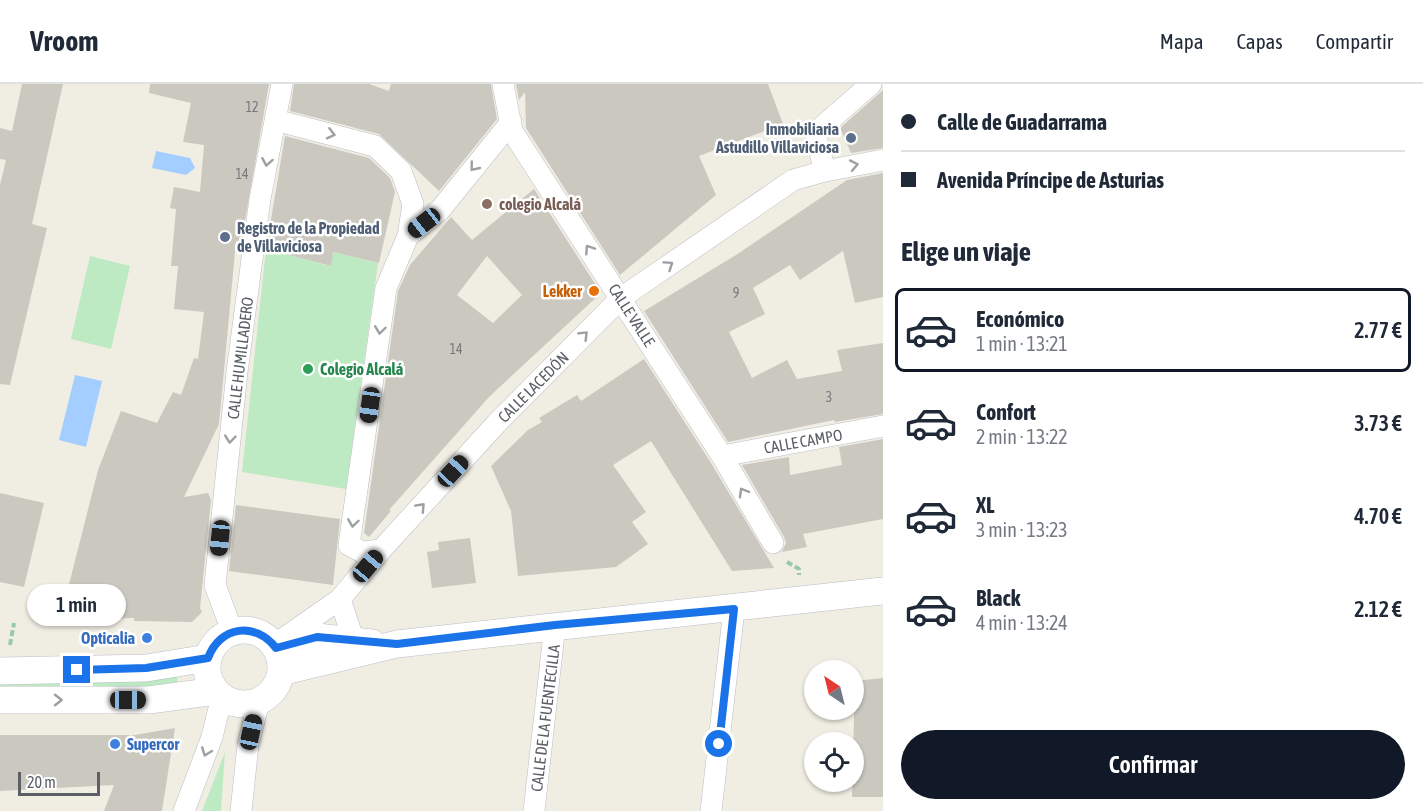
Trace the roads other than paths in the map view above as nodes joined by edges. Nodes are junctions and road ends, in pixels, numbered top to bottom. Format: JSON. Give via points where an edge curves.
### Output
{"nodes":[{"id":1,"x":282,"y":84,"type":"edge"},
{"id":2,"x":503,"y":84,"type":"edge"},
{"id":3,"x":872,"y":84,"type":"edge"},
{"id":4,"x":274,"y":120,"type":"junction"},
{"id":5,"x":511,"y":122,"type":"junction"},
{"id":6,"x":883,"y":160,"type":"edge"},
{"id":7,"x":825,"y":171,"type":"junction"},
{"id":8,"x":408,"y":236,"type":"junction"},
{"id":9,"x":621,"y":298,"type":"junction"},
{"id":10,"x":883,"y":426,"type":"edge"},
{"id":11,"x":722,"y":456,"type":"junction"},
{"id":12,"x":773,"y":543,"type":"dead end"},
{"id":13,"x":381,"y":550,"type":"junction"},
{"id":14,"x":883,"y":591,"type":"edge"},
{"id":15,"x":340,"y":600,"type":"junction"},
{"id":16,"x":734,"y":609,"type":"junction"},
{"id":17,"x":555,"y":625,"type":"junction"},
{"id":18,"x":232,"y":631,"type":"junction"},
{"id":19,"x":354,"y":642,"type":"junction"},
{"id":20,"x":397,"y":644,"type":"junction"},
{"id":21,"x":277,"y":655,"type":"junction"},
{"id":22,"x":208,"y":658,"type":"junction"},
{"id":23,"x":6,"y":663,"type":"edge"},
{"id":24,"x":219,"y":694,"type":"junction"},
{"id":25,"x":0,"y":700,"type":"edge"},
{"id":26,"x":259,"y":700,"type":"junction"},
{"id":27,"x":184,"y":811,"type":"edge"},
{"id":28,"x":241,"y":811,"type":"edge"},
{"id":29,"x":534,"y":811,"type":"edge"},
{"id":30,"x":711,"y":811,"type":"edge"}],
"edges":[{"from":1,"to":4,"type":"street","name":"CALLE HUMILLADERO"},
{"from":2,"to":5,"type":"street","name":"CALLE VALLE"},
{"from":3,"to":7,"type":"street","via":[[815,133]]},
{"from":4,"to":8,"type":"street","one_way":true,"via":[[375,146],[401,171],[413,204]]},
{"from":4,"to":18,"type":"street","name":"CALLE HUMILLADERO","one_way":true,"via":[[237,372],[215,585]]},
{"from":5,"to":8,"type":"street","one_way":true,"via":[[440,210]]},
{"from":9,"to":5,"type":"street","name":"CALLE VALLE","one_way":true,"via":[[512,131]]},
{"from":7,"to":6,"type":"street","name":"CALLE LACEDÓN","one_way":true},
{"from":9,"to":7,"type":"street","name":"CALLE LACEDÓN","one_way":true,"via":[[793,180]]},
{"from":8,"to":13,"type":"street","one_way":true,"via":[[386,288],[349,545],[362,552]]},
{"from":9,"to":11,"type":"street","name":"CALLE VALLE"},
{"from":13,"to":9,"type":"street","name":"CALLE LACEDÓN","one_way":true,"via":[[496,424]]},
{"from":10,"to":11,"type":"street","name":"CALLE CAMPO"},
{"from":12,"to":11,"type":"street","name":"CALLE VALLE","one_way":true},
{"from":13,"to":15,"type":"street","name":"CALLE LACEDÓN"},
{"from":14,"to":16,"type":"street","via":[[801,589]]},
{"from":15,"to":19,"type":"street"},
{"from":15,"to":21,"type":"street","name":"CALLE LACEDÓN"},
{"from":16,"to":17,"type":"street"},
{"from":16,"to":30,"type":"street"},
{"from":17,"to":20,"type":"street"},
{"from":17,"to":29,"type":"street","name":"CALLE DE LA FUENTECILLA"},
{"from":18,"to":21,"type":"street","via":[[249,630],[265,635]]},
{"from":18,"to":22,"type":"street","via":[[212,647]]},
{"from":19,"to":20,"type":"street"},
{"from":19,"to":21,"type":"street","via":[[317,637]]},
{"from":20,"to":21,"type":"street"},
{"from":21,"to":26,"type":"street","via":[[269,694]]},
{"from":22,"to":23,"type":"street","via":[[146,668]]},
{"from":22,"to":24,"type":"street","via":[[207,670]]},
{"from":25,"to":24,"type":"street","one_way":true,"via":[[149,700]]},
{"from":24,"to":26,"type":"street","via":[[246,704]]},
{"from":24,"to":27,"type":"street","one_way":true,"via":[[212,737]]},
{"from":26,"to":28,"type":"street","via":[[248,745]]}]}
